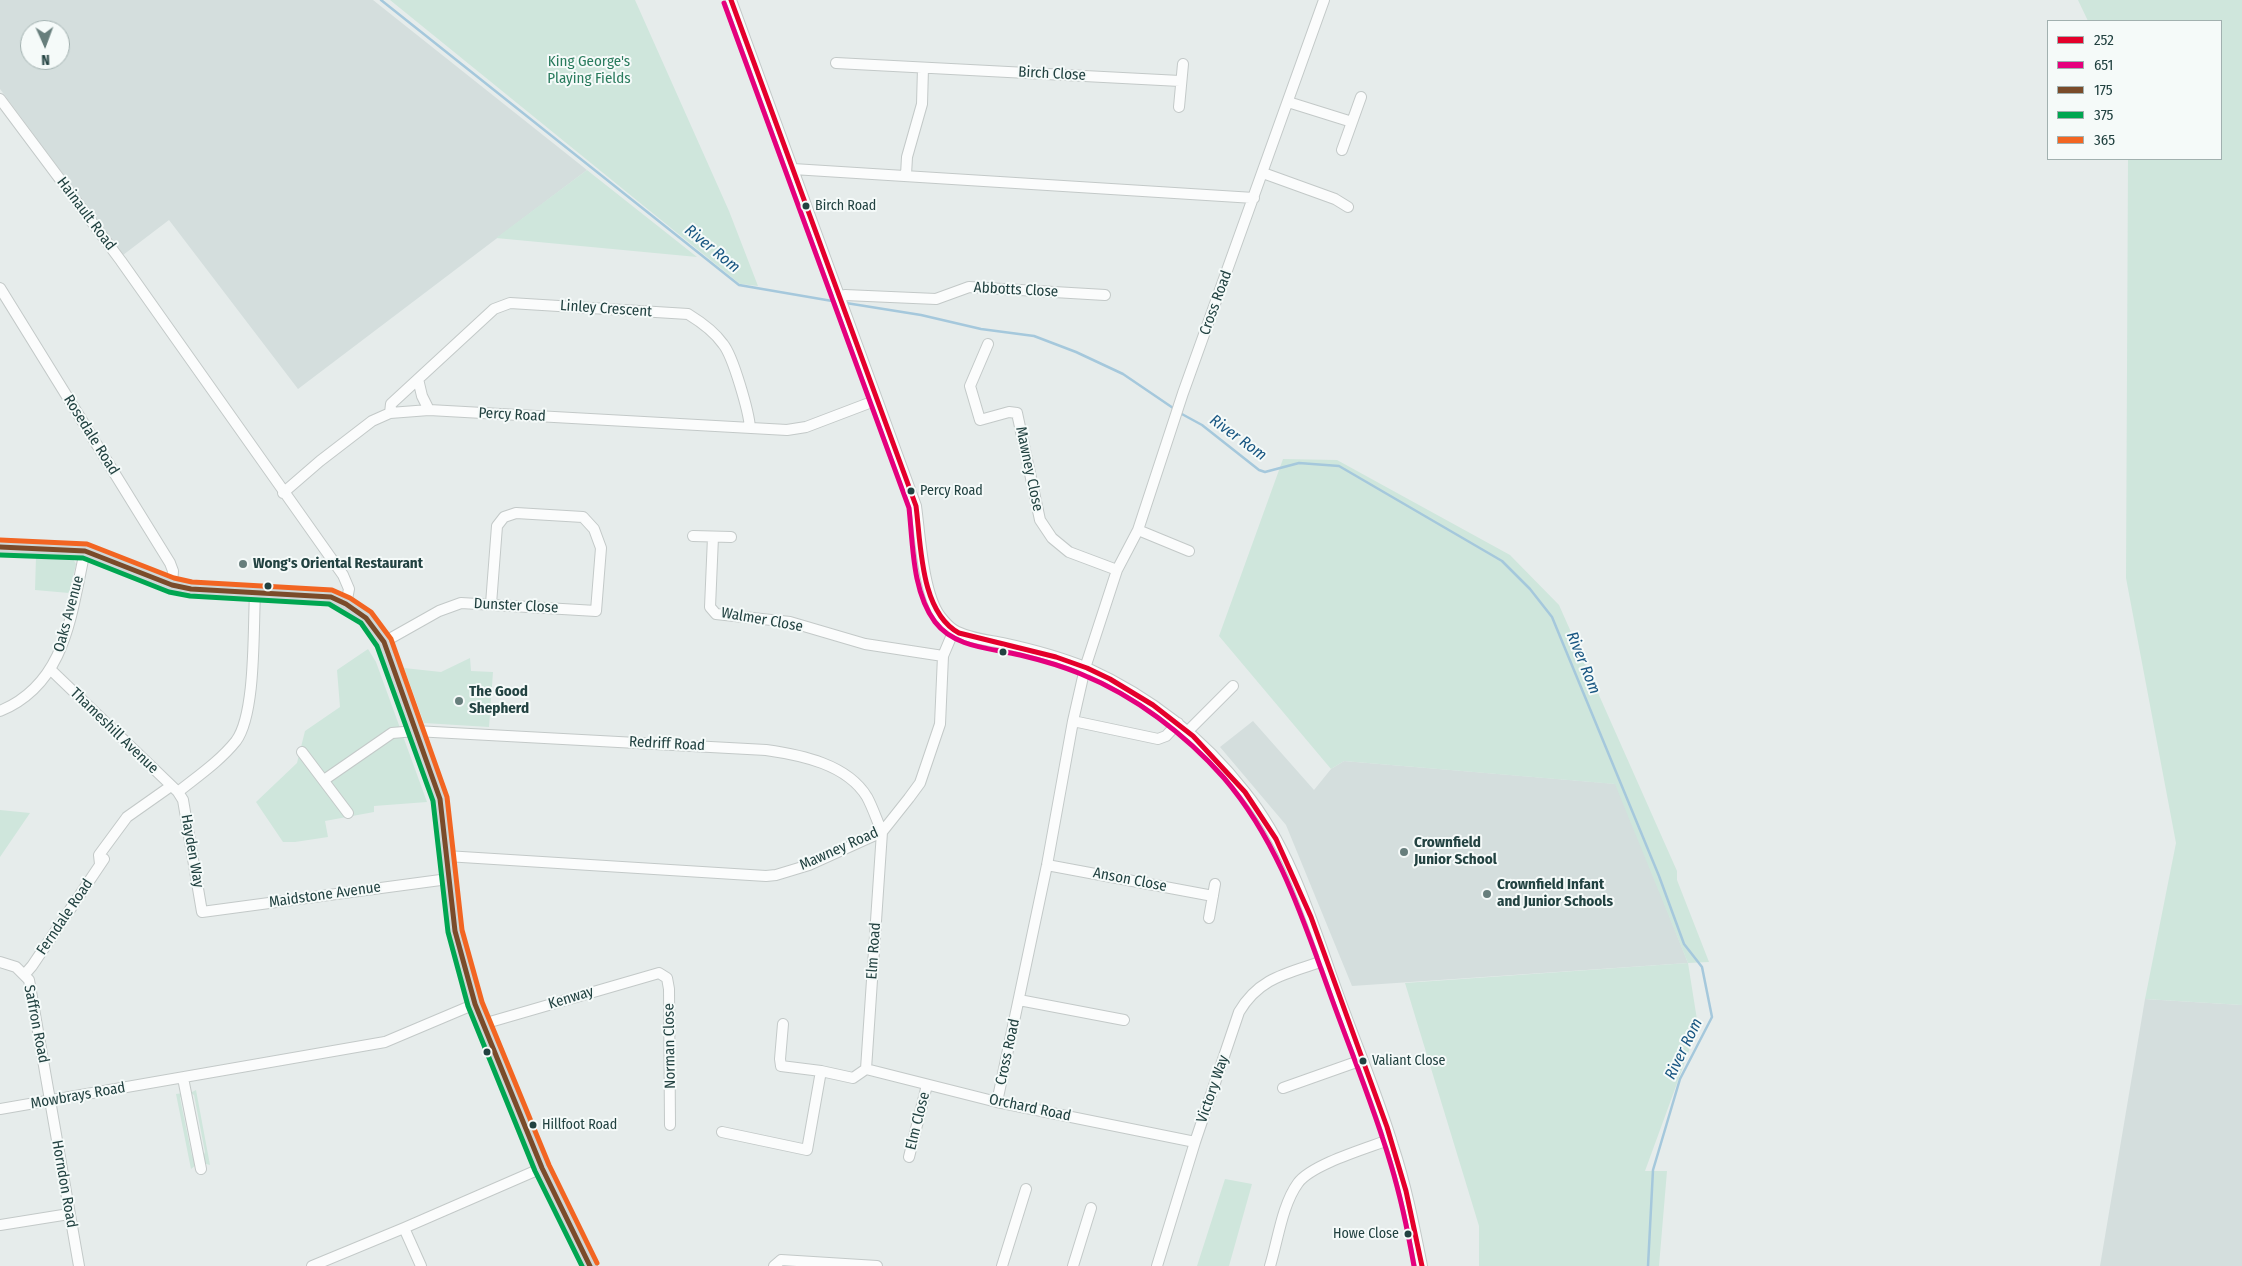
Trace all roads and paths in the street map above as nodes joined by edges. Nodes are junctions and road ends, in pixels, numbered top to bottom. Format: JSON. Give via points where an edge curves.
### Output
{"nodes":[{"id":1,"x":731,"y":0,"type":"edge"},
{"id":2,"x":1324,"y":0,"type":"edge"},
{"id":3,"x":836,"y":63,"type":"dead end"},
{"id":4,"x":1183,"y":64,"type":"dead end"},
{"id":5,"x":923,"y":68,"type":"junction"},
{"id":6,"x":1180,"y":81,"type":"junction"},
{"id":7,"x":1361,"y":97,"type":"dead end"},
{"id":8,"x":0,"y":99,"type":"edge"},
{"id":9,"x":1288,"y":102,"type":"junction"},
{"id":10,"x":1180,"y":107,"type":"dead end"},
{"id":11,"x":1352,"y":122,"type":"junction"},
{"id":12,"x":1342,"y":150,"type":"dead end"},
{"id":13,"x":793,"y":169,"type":"junction"},
{"id":14,"x":1263,"y":173,"type":"junction"},
{"id":15,"x":906,"y":175,"type":"junction"},
{"id":16,"x":1254,"y":198,"type":"junction"},
{"id":17,"x":1348,"y":206,"type":"dead end"},
{"id":18,"x":0,"y":288,"type":"edge"},
{"id":19,"x":1105,"y":295,"type":"dead end"},
{"id":20,"x":841,"y":302,"type":"junction"},
{"id":21,"x":988,"y":344,"type":"dead end"},
{"id":22,"x":418,"y":379,"type":"junction"},
{"id":23,"x":877,"y":400,"type":"junction"},
{"id":24,"x":429,"y":410,"type":"junction"},
{"id":25,"x":386,"y":414,"type":"junction"},
{"id":26,"x":750,"y":428,"type":"junction"},
{"id":27,"x":283,"y":493,"type":"junction"},
{"id":28,"x":1138,"y":530,"type":"junction"},
{"id":29,"x":693,"y":536,"type":"dead end"},
{"id":30,"x":713,"y":537,"type":"junction"},
{"id":31,"x":731,"y":537,"type":"dead end"},
{"id":32,"x":0,"y":547,"type":"edge"},
{"id":33,"x":86,"y":551,"type":"junction"},
{"id":34,"x":1189,"y":551,"type":"dead end"},
{"id":35,"x":1117,"y":570,"type":"junction"},
{"id":36,"x":172,"y":585,"type":"junction"},
{"id":37,"x":255,"y":594,"type":"junction"},
{"id":38,"x":346,"y":604,"type":"junction"},
{"id":39,"x":491,"y":604,"type":"junction"},
{"id":40,"x":954,"y":630,"type":"junction"},
{"id":41,"x":384,"y":642,"type":"junction"},
{"id":42,"x":943,"y":656,"type":"junction"},
{"id":43,"x":1085,"y":668,"type":"junction"},
{"id":44,"x":51,"y":670,"type":"junction"},
{"id":45,"x":1233,"y":686,"type":"dead end"},
{"id":46,"x":0,"y":711,"type":"edge"},
{"id":47,"x":1073,"y":721,"type":"junction"},
{"id":48,"x":1178,"y":723,"type":"junction"},
{"id":49,"x":415,"y":731,"type":"junction"},
{"id":50,"x":1188,"y":731,"type":"junction"},
{"id":51,"x":302,"y":752,"type":"dead end"},
{"id":52,"x":324,"y":780,"type":"junction"},
{"id":53,"x":175,"y":789,"type":"junction"},
{"id":54,"x":348,"y":813,"type":"dead end"},
{"id":55,"x":882,"y":832,"type":"junction"},
{"id":56,"x":446,"y":856,"type":"junction"},
{"id":57,"x":1046,"y":865,"type":"junction"},
{"id":58,"x":448,"y":878,"type":"junction"},
{"id":59,"x":1215,"y":884,"type":"dead end"},
{"id":60,"x":1213,"y":896,"type":"junction"},
{"id":61,"x":202,"y":912,"type":"joint"},
{"id":62,"x":1209,"y":918,"type":"dead end"},
{"id":63,"x":1326,"y":960,"type":"junction"},
{"id":64,"x":0,"y":962,"type":"edge"},
{"id":65,"x":659,"y":973,"type":"joint"},
{"id":66,"x":25,"y":974,"type":"junction"},
{"id":67,"x":1019,"y":1000,"type":"junction"},
{"id":68,"x":476,"y":1004,"type":"junction"},
{"id":69,"x":1124,"y":1020,"type":"dead end"},
{"id":70,"x":483,"y":1024,"type":"junction"},
{"id":71,"x":783,"y":1024,"type":"dead end"},
{"id":72,"x":1362,"y":1060,"type":"junction"},
{"id":73,"x":866,"y":1069,"type":"junction"},
{"id":74,"x":820,"y":1071,"type":"junction"},
{"id":75,"x":183,"y":1078,"type":"junction"},
{"id":76,"x":927,"y":1085,"type":"junction"},
{"id":77,"x":1283,"y":1088,"type":"dead end"},
{"id":78,"x":50,"y":1102,"type":"junction"},
{"id":79,"x":997,"y":1102,"type":"junction"},
{"id":80,"x":0,"y":1110,"type":"edge"},
{"id":81,"x":670,"y":1125,"type":"dead end"},
{"id":82,"x":722,"y":1132,"type":"dead end"},
{"id":83,"x":1391,"y":1139,"type":"junction"},
{"id":84,"x":1195,"y":1142,"type":"junction"},
{"id":85,"x":909,"y":1158,"type":"dead end"},
{"id":86,"x":542,"y":1168,"type":"junction"},
{"id":87,"x":201,"y":1169,"type":"dead end"},
{"id":88,"x":1026,"y":1189,"type":"dead end"},
{"id":89,"x":1091,"y":1208,"type":"dead end"},
{"id":90,"x":69,"y":1214,"type":"junction"},
{"id":91,"x":0,"y":1225,"type":"edge"},
{"id":92,"x":404,"y":1228,"type":"junction"},
{"id":93,"x":79,"y":1266,"type":"edge"},
{"id":94,"x":312,"y":1266,"type":"edge"},
{"id":95,"x":421,"y":1266,"type":"edge"},
{"id":96,"x":590,"y":1266,"type":"edge"},
{"id":97,"x":774,"y":1266,"type":"edge"},
{"id":98,"x":877,"y":1266,"type":"edge"},
{"id":99,"x":1002,"y":1266,"type":"edge"},
{"id":100,"x":1073,"y":1266,"type":"edge"},
{"id":101,"x":1157,"y":1266,"type":"edge"},
{"id":102,"x":1270,"y":1266,"type":"edge"},
{"id":103,"x":1420,"y":1266,"type":"edge"}],
"edges":[{"from":1,"to":13,"type":"street"},
{"from":2,"to":9,"type":"street","name":"Cross Road"},
{"from":3,"to":5,"type":"street","name":"Birch Close"},
{"from":4,"to":6,"type":"street"},
{"from":5,"to":6,"type":"street","name":"Birch Close"},
{"from":5,"to":15,"type":"street","via":[[922,104],[907,157]]},
{"from":6,"to":10,"type":"street"},
{"from":7,"to":11,"type":"street"},
{"from":8,"to":27,"type":"street","name":"Hainault Road","via":[[249,439]]},
{"from":9,"to":11,"type":"street"},
{"from":9,"to":14,"type":"street","name":"Cross Road"},
{"from":11,"to":12,"type":"street"},
{"from":13,"to":15,"type":"street"},
{"from":13,"to":20,"type":"street"},
{"from":14,"to":16,"type":"street","name":"Cross Road"},
{"from":14,"to":17,"type":"street"},
{"from":15,"to":16,"type":"street"},
{"from":16,"to":28,"type":"street","name":"Cross Road","via":[[1183,393]]},
{"from":18,"to":36,"type":"street","name":"Rosedale Road","via":[[170,563],[174,571]]},
{"from":19,"to":20,"type":"street","name":"Abbotts Close","via":[[969,287],[936,299],[844,295]]},
{"from":20,"to":23,"type":"street"},
{"from":21,"to":35,"type":"street","name":"Mawney Close","via":[[970,386],[980,420],[1017,413],[1040,520],[1052,538],[1068,552]]},
{"from":22,"to":24,"type":"street"},
{"from":22,"to":25,"type":"street","name":"Linley Crescent","via":[[390,404]]},
{"from":22,"to":26,"type":"street","name":"Linley Crescent","via":[[494,309],[510,303],[688,314],[704,324],[724,344],[742,392]]},
{"from":23,"to":26,"type":"street","name":"Percy Road","via":[[806,427],[787,430]]},
{"from":23,"to":40,"type":"street","via":[[916,506],[931,596],[936,610]]},
{"from":24,"to":25,"type":"street","name":"Percy Road"},
{"from":24,"to":26,"type":"street","name":"Percy Road"},
{"from":25,"to":27,"type":"street","name":"Linley Crescent","via":[[372,420]]},
{"from":27,"to":38,"type":"street","name":"Hainault Road","via":[[347,581]]},
{"from":28,"to":34,"type":"street"},
{"from":28,"to":35,"type":"street","name":"Cross Road"},
{"from":29,"to":30,"type":"street"},
{"from":30,"to":31,"type":"street"},
{"from":30,"to":42,"type":"street","name":"Walmer Close","via":[[710,607],[716,614],[790,622],[865,644]]},
{"from":32,"to":33,"type":"main road"},
{"from":33,"to":36,"type":"main road"},
{"from":33,"to":44,"type":"street","name":"Oaks Avenue","via":[[62,647]]},
{"from":35,"to":43,"type":"street","name":"Cross Road"},
{"from":36,"to":37,"type":"main road"},
{"from":37,"to":38,"type":"main road","via":[[331,597]]},
{"from":37,"to":53,"type":"street","name":"Ferndale Road","via":[[247,716],[237,740],[221,758]]},
{"from":38,"to":41,"type":"main road","via":[[366,618]]},
{"from":39,"to":39,"type":"street","name":"Dunster Close","via":[[596,611],[601,548],[594,529],[583,517],[516,513],[504,517],[497,526]]},
{"from":39,"to":41,"type":"street","name":"Dunster Close","via":[[461,603],[439,611]]},
{"from":40,"to":42,"type":"street","name":"Mawney Road"},
{"from":40,"to":43,"type":"street"},
{"from":41,"to":49,"type":"main road"},
{"from":42,"to":55,"type":"street","name":"Mawney Road","via":[[940,724],[926,766],[920,783]]},
{"from":43,"to":47,"type":"street","name":"Cross Road"},
{"from":43,"to":48,"type":"street","via":[[1112,680]]},
{"from":44,"to":46,"type":"street","name":"Oaks Avenue","via":[[31,693]]},
{"from":44,"to":53,"type":"street","name":"Thameshill Avenue"},
{"from":45,"to":50,"type":"street"},
{"from":47,"to":48,"type":"street","via":[[1158,739],[1166,736]]},
{"from":47,"to":57,"type":"street","name":"Cross Road"},
{"from":48,"to":50,"type":"street"},
{"from":49,"to":52,"type":"street","name":"Redriff Road","via":[[392,733]]},
{"from":49,"to":55,"type":"street","name":"Redriff Road","via":[[794,754],[826,764],[850,778],[867,796]]},
{"from":49,"to":56,"type":"main road","via":[[440,799]]},
{"from":50,"to":63,"type":"street","via":[[1246,792],[1270,828],[1302,897]]},
{"from":51,"to":52,"type":"street"},
{"from":52,"to":54,"type":"street"},
{"from":53,"to":61,"type":"street","name":"Hayden Way","via":[[183,800]]},
{"from":53,"to":66,"type":"street","name":"Ferndale Road","via":[[127,817],[99,855],[102,862]]},
{"from":55,"to":56,"type":"street","name":"Mawney Road","via":[[809,865],[766,876]]},
{"from":55,"to":73,"type":"street","name":"Elm Road"},
{"from":56,"to":58,"type":"main road"},
{"from":57,"to":60,"type":"street","name":"Anson Close"},
{"from":57,"to":67,"type":"street","name":"Cross Road"},
{"from":58,"to":61,"type":"street","name":"Maidstone Avenue"},
{"from":58,"to":68,"type":"main road","via":[[455,931]]},
{"from":59,"to":60,"type":"street"},
{"from":60,"to":62,"type":"street"},
{"from":63,"to":72,"type":"street"},
{"from":63,"to":84,"type":"street","name":"Victory Way","via":[[1273,978],[1246,1000],[1239,1012]]},
{"from":64,"to":66,"type":"street","name":"Saffron Road"},
{"from":65,"to":70,"type":"street","name":"Kenway"},
{"from":65,"to":81,"type":"street","name":"Norman Close","via":[[667,978],[669,989]]},
{"from":66,"to":78,"type":"street","name":"Saffron Road","via":[[29,980]]},
{"from":67,"to":69,"type":"street"},
{"from":67,"to":79,"type":"street","name":"Cross Road"},
{"from":68,"to":70,"type":"main road"},
{"from":68,"to":75,"type":"street","name":"Mowbrays Road","via":[[385,1042]]},
{"from":70,"to":86,"type":"main road"},
{"from":71,"to":74,"type":"street","via":[[781,1066]]},
{"from":72,"to":77,"type":"street"},
{"from":72,"to":83,"type":"street"},
{"from":73,"to":74,"type":"street","via":[[854,1078]]},
{"from":73,"to":76,"type":"street","name":"Orchard Road"},
{"from":74,"to":82,"type":"street","via":[[807,1150]]},
{"from":75,"to":78,"type":"street","name":"Mowbrays Road"},
{"from":75,"to":87,"type":"street"},
{"from":76,"to":79,"type":"street","name":"Orchard Road"},
{"from":76,"to":85,"type":"street","name":"Elm Close"},
{"from":78,"to":80,"type":"street","name":"Mowbrays Road"},
{"from":78,"to":90,"type":"street","name":"Horndon Road"},
{"from":79,"to":84,"type":"street","name":"Orchard Road"},
{"from":83,"to":102,"type":"street","via":[[1316,1168],[1299,1182],[1288,1205]]},
{"from":83,"to":103,"type":"street","via":[[1406,1190]]},
{"from":84,"to":101,"type":"street","name":"Victory Way"},
{"from":86,"to":92,"type":"street"},
{"from":86,"to":96,"type":"main road"},
{"from":88,"to":99,"type":"street"},
{"from":89,"to":100,"type":"street"},
{"from":90,"to":91,"type":"street"},
{"from":90,"to":93,"type":"street","name":"Horndon Road"},
{"from":92,"to":94,"type":"street"},
{"from":92,"to":95,"type":"street"},
{"from":97,"to":98,"type":"street","via":[[781,1260]]}]}
